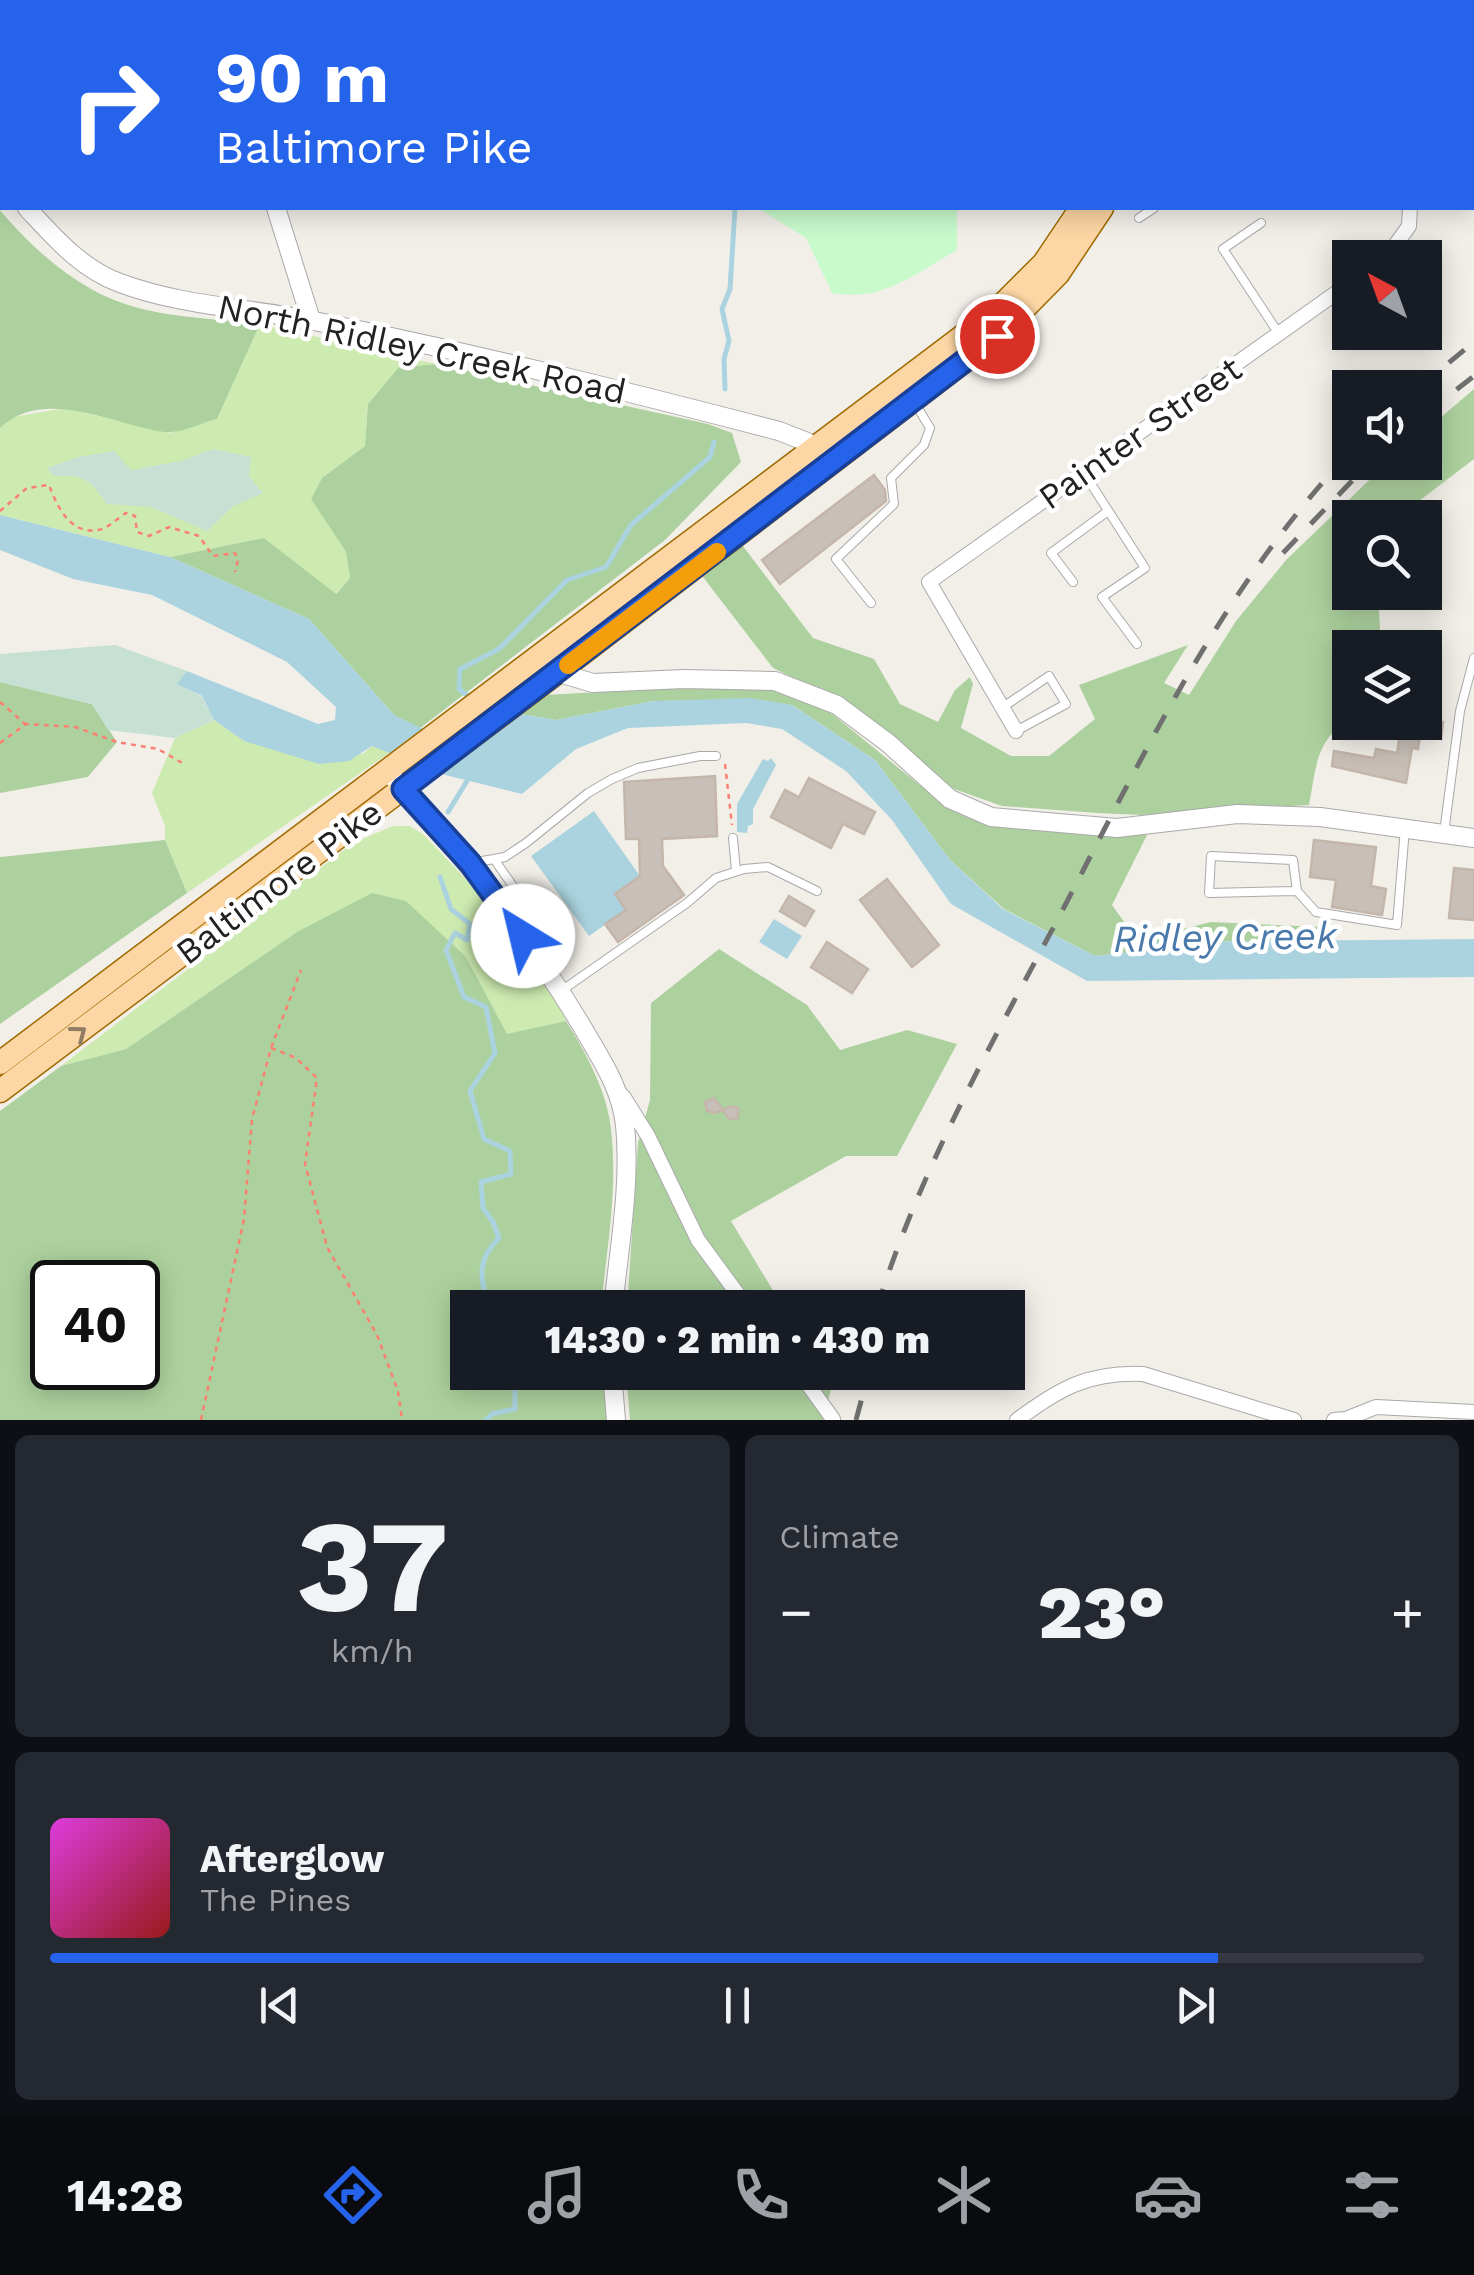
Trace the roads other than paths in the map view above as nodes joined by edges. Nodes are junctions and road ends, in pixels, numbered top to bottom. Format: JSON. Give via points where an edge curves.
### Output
{"nodes":[{"id":1,"x":29,"y":210,"type":"edge"},
{"id":2,"x":277,"y":210,"type":"edge"},
{"id":3,"x":1081,"y":210,"type":"edge"},
{"id":4,"x":1101,"y":210,"type":"edge"},
{"id":5,"x":1151,"y":210,"type":"edge"},
{"id":6,"x":1410,"y":210,"type":"edge"},
{"id":7,"x":1139,"y":218,"type":"dead end"},
{"id":8,"x":1261,"y":224,"type":"dead end"},
{"id":9,"x":1398,"y":240,"type":"edge"},
{"id":10,"x":1332,"y":296,"type":"edge"},
{"id":11,"x":311,"y":320,"type":"junction"},
{"id":12,"x":1279,"y":334,"type":"junction"},
{"id":13,"x":914,"y":401,"type":"junction"},
{"id":14,"x":825,"y":456,"type":"junction"},
{"id":15,"x":1084,"y":473,"type":"junction"},
{"id":16,"x":1108,"y":511,"type":"junction"},
{"id":17,"x":1072,"y":582,"type":"dead end"},
{"id":18,"x":870,"y":603,"type":"dead end"},
{"id":19,"x":1137,"y":644,"type":"dead end"},
{"id":20,"x":1474,"y":658,"type":"edge"},
{"id":21,"x":552,"y":663,"type":"junction"},
{"id":22,"x":1002,"y":707,"type":"junction"},
{"id":23,"x":1016,"y":731,"type":"joint"},
{"id":24,"x":716,"y":756,"type":"road end"},
{"id":25,"x":398,"y":774,"type":"junction"},
{"id":26,"x":1405,"y":828,"type":"junction"},
{"id":27,"x":1444,"y":834,"type":"junction"},
{"id":28,"x":734,"y":838,"type":"road end"},
{"id":29,"x":1474,"y":838,"type":"edge"},
{"id":30,"x":494,"y":859,"type":"junction"},
{"id":31,"x":470,"y":863,"type":"junction"},
{"id":32,"x":736,"y":871,"type":"junction"},
{"id":33,"x":818,"y":891,"type":"dead end"},
{"id":34,"x":1297,"y":891,"type":"junction"},
{"id":35,"x":523,"y":936,"type":"junction"},
{"id":36,"x":561,"y":991,"type":"junction"},
{"id":37,"x":0,"y":1062,"type":"edge"},
{"id":38,"x":617,"y":1088,"type":"junction"},
{"id":39,"x":0,"y":1091,"type":"edge"},
{"id":40,"x":615,"y":1290,"type":"edge"},
{"id":41,"x":735,"y":1290,"type":"edge"},
{"id":42,"x":614,"y":1390,"type":"edge"},
{"id":43,"x":812,"y":1390,"type":"edge"},
{"id":44,"x":1474,"y":1412,"type":"edge"},
{"id":45,"x":833,"y":1419,"type":"edge"},
{"id":46,"x":616,"y":1420,"type":"edge"},
{"id":47,"x":1017,"y":1420,"type":"edge"},
{"id":48,"x":1294,"y":1420,"type":"edge"},
{"id":49,"x":1334,"y":1420,"type":"edge"}],
"edges":[{"from":1,"to":11,"type":"street","name":"North Ridley Creek Road","via":[[71,253],[116,282]]},
{"from":2,"to":11,"type":"street"},
{"from":3,"to":14,"type":"main road","name":"Baltimore Pike","via":[[1009,300]]},
{"from":4,"to":13,"type":"main road","name":"Baltimore Pike","via":[[1034,302]]},
{"from":5,"to":7,"type":"lane"},
{"from":6,"to":9,"type":"street"},
{"from":8,"to":12,"type":"lane","via":[[1223,249]]},
{"from":10,"to":12,"type":"street","name":"Painter Street"},
{"from":11,"to":14,"type":"street","name":"North Ridley Creek Road","via":[[779,431]]},
{"from":12,"to":15,"type":"street","name":"Painter Street"},
{"from":13,"to":14,"type":"main road","name":"Baltimore Pike"},
{"from":13,"to":18,"type":"lane","via":[[930,428],[924,445],[891,478],[894,504],[836,559]]},
{"from":14,"to":21,"type":"main road","name":"Baltimore Pike"},
{"from":15,"to":16,"type":"lane"},
{"from":15,"to":22,"type":"street","name":"Painter Street","via":[[930,582]]},
{"from":16,"to":17,"type":"lane","via":[[1051,553]]},
{"from":16,"to":19,"type":"lane","via":[[1145,568],[1102,598]]},
{"from":20,"to":27,"type":"lane"},
{"from":21,"to":25,"type":"main road","name":"Baltimore Pike","via":[[486,698]]},
{"from":21,"to":25,"type":"main road","name":"Baltimore Pike","via":[[510,708],[426,772]]},
{"from":21,"to":26,"type":"street","via":[[593,683],[775,681],[837,705],[950,798],[991,818],[1116,828],[1238,814]]},
{"from":22,"to":23,"type":"street"},
{"from":22,"to":23,"type":"lane","via":[[1049,676],[1066,704]]},
{"from":24,"to":30,"type":"lane","via":[[638,768],[612,779]]},
{"from":25,"to":31,"type":"street"},
{"from":25,"to":37,"type":"main road","name":"Baltimore Pike"},
{"from":39,"to":25,"type":"main road","name":"Baltimore Pike","one_way":true},
{"from":26,"to":27,"type":"street"},
{"from":26,"to":34,"type":"lane","via":[[1396,925],[1316,912]]},
{"from":27,"to":29,"type":"street"},
{"from":28,"to":32,"type":"lane"},
{"from":30,"to":31,"type":"lane"},
{"from":30,"to":35,"type":"lane","via":[[526,904]]},
{"from":31,"to":35,"type":"street"},
{"from":32,"to":33,"type":"lane","via":[[768,867]]},
{"from":32,"to":36,"type":"lane","via":[[716,878]]},
{"from":34,"to":34,"type":"lane","via":[[1209,893],[1211,856],[1293,860]]},
{"from":35,"to":36,"type":"street"},
{"from":36,"to":38,"type":"street"},
{"from":38,"to":40,"type":"street","via":[[626,1162]]},
{"from":38,"to":41,"type":"street","via":[[698,1240]]},
{"from":42,"to":46,"type":"street"},
{"from":43,"to":45,"type":"street"},
{"from":44,"to":49,"type":"street","via":[[1376,1407]]},
{"from":47,"to":48,"type":"street","via":[[1062,1388],[1120,1373],[1143,1374]]}]}
